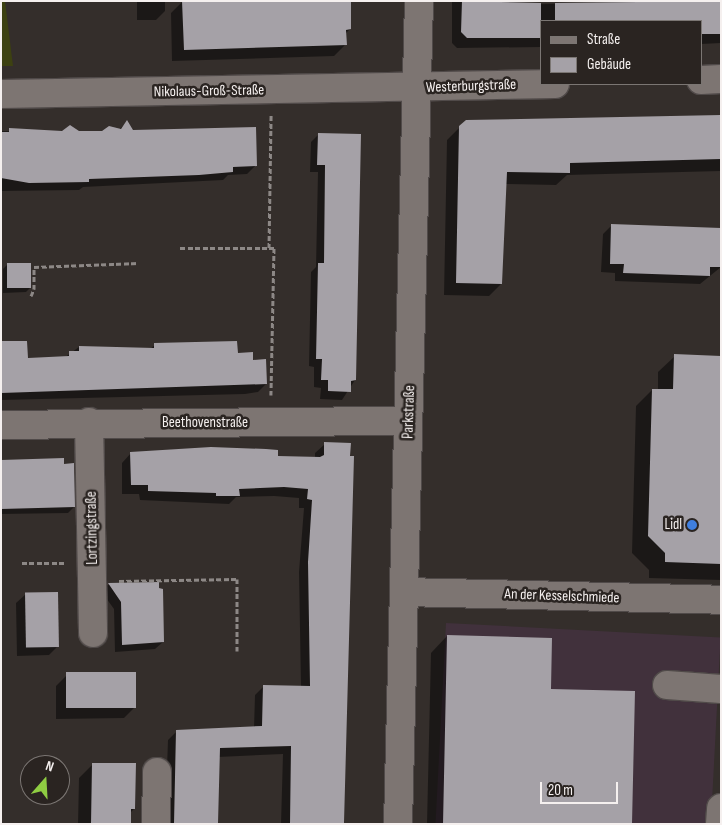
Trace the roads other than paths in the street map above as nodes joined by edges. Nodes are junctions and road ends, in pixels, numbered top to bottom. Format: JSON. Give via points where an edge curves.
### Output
{"nodes":[{"id":1,"x":419,"y":1,"type":"edge"},
{"id":2,"x":721,"y":79,"type":"edge"},
{"id":3,"x":702,"y":80,"type":"edge"},
{"id":4,"x":540,"y":84,"type":"edge"},
{"id":5,"x":418,"y":87,"type":"junction"},
{"id":6,"x":1,"y":94,"type":"edge"},
{"id":7,"x":408,"y":420,"type":"junction"},
{"id":8,"x":90,"y":422,"type":"junction"},
{"id":9,"x":1,"y":425,"type":"edge"},
{"id":10,"x":404,"y":592,"type":"junction"},
{"id":11,"x":721,"y":600,"type":"edge"},
{"id":12,"x":93,"y":633,"type":"dead end"},
{"id":13,"x":667,"y":686,"type":"dead end"},
{"id":14,"x":721,"y":689,"type":"edge"},
{"id":15,"x":157,"y":772,"type":"dead end"},
{"id":16,"x":721,"y":808,"type":"edge"},
{"id":17,"x":156,"y":824,"type":"edge"},
{"id":18,"x":398,"y":824,"type":"edge"},
{"id":19,"x":720,"y":824,"type":"edge"}],
"edges":[{"from":1,"to":5,"type":"street","name":"Parkstraße"},
{"from":2,"to":3,"type":"street"},
{"from":4,"to":5,"type":"street","name":"Westerburgstraße"},
{"from":5,"to":6,"type":"street","name":"Nikolaus-Groß-Straße"},
{"from":5,"to":7,"type":"street","name":"Parkstraße"},
{"from":7,"to":8,"type":"street","name":"Beethovenstraße"},
{"from":7,"to":10,"type":"street","name":"Parkstraße"},
{"from":8,"to":9,"type":"street","name":"Beethovenstraße"},
{"from":8,"to":12,"type":"street","name":"Lortzingstraße"},
{"from":10,"to":11,"type":"street","name":"An der Kesselschmiede"},
{"from":10,"to":18,"type":"street","name":"Parkstraße"},
{"from":13,"to":14,"type":"street"},
{"from":15,"to":17,"type":"street"},
{"from":16,"to":19,"type":"street"}]}
